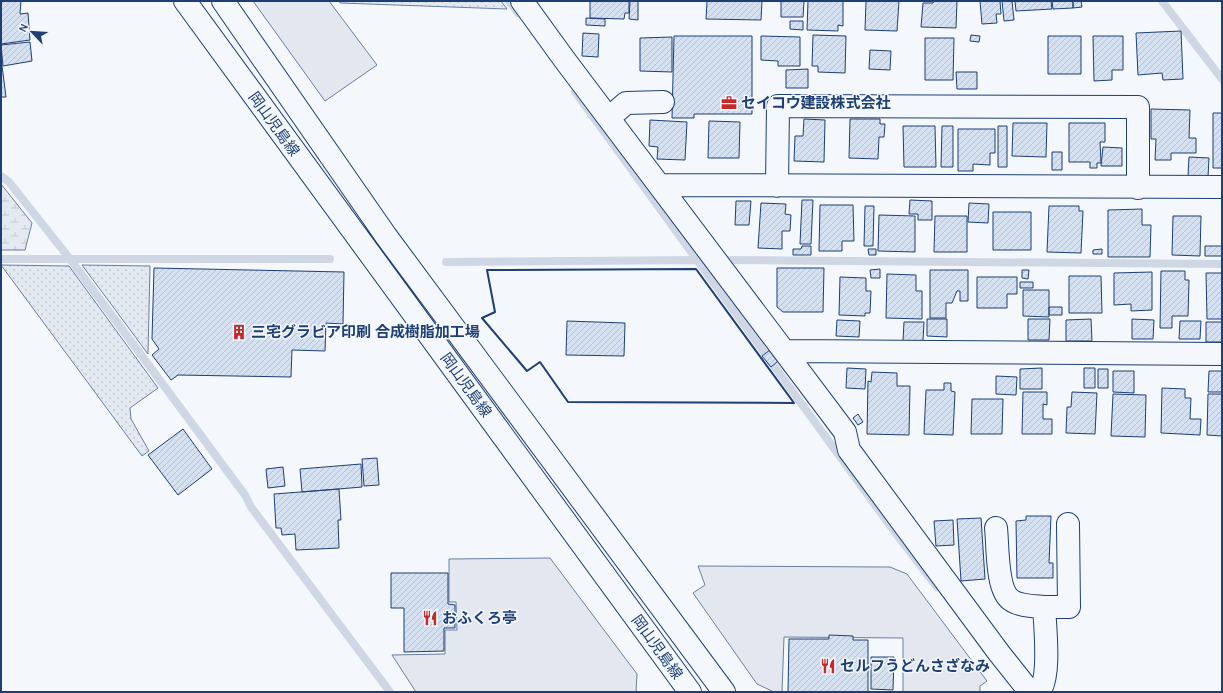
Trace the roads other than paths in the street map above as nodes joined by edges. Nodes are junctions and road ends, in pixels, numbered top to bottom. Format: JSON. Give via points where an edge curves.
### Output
{"nodes":[{"id":1,"x":185,"y":1,"type":"edge"},
{"id":2,"x":224,"y":1,"type":"edge"},
{"id":3,"x":522,"y":1,"type":"edge"},
{"id":4,"x":663,"y":102,"type":"dead end"},
{"id":5,"x":609,"y":118,"type":"junction"},
{"id":6,"x":660,"y":185,"type":"junction"},
{"id":7,"x":778,"y":186,"type":"junction"},
{"id":8,"x":1222,"y":187,"type":"edge"},
{"id":9,"x":1138,"y":188,"type":"junction"},
{"id":10,"x":785,"y":351,"type":"junction"},
{"id":11,"x":1222,"y":354,"type":"edge"},
{"id":12,"x":1068,"y":524,"type":"dead end"},
{"id":13,"x":996,"y":528,"type":"dead end"},
{"id":14,"x":1044,"y":607,"type":"junction"},
{"id":15,"x":690,"y":692,"type":"edge"},
{"id":16,"x":724,"y":692,"type":"edge"},
{"id":17,"x":1030,"y":692,"type":"edge"},
{"id":18,"x":1039,"y":692,"type":"edge"}],
"edges":[{"from":1,"to":15,"type":"street","name":"岡山児島線"},
{"from":2,"to":16,"type":"street","name":"岡山児島線","via":[[386,236]]},
{"from":3,"to":5,"type":"street"},
{"from":4,"to":5,"type":"street","via":[[626,103]]},
{"from":5,"to":6,"type":"street"},
{"from":6,"to":7,"type":"street"},
{"from":6,"to":10,"type":"street"},
{"from":7,"to":9,"type":"street"},
{"from":7,"to":9,"type":"street","via":[[778,106],[1130,106],[1138,107]]},
{"from":8,"to":9,"type":"street"},
{"from":10,"to":11,"type":"street"},
{"from":10,"to":17,"type":"street","via":[[845,432],[849,450]]},
{"from":12,"to":14,"type":"street","via":[[1069,607]]},
{"from":13,"to":14,"type":"street","via":[[1001,586],[1009,599],[1017,603]]},
{"from":14,"to":18,"type":"street","via":[[1046,670]]}]}
